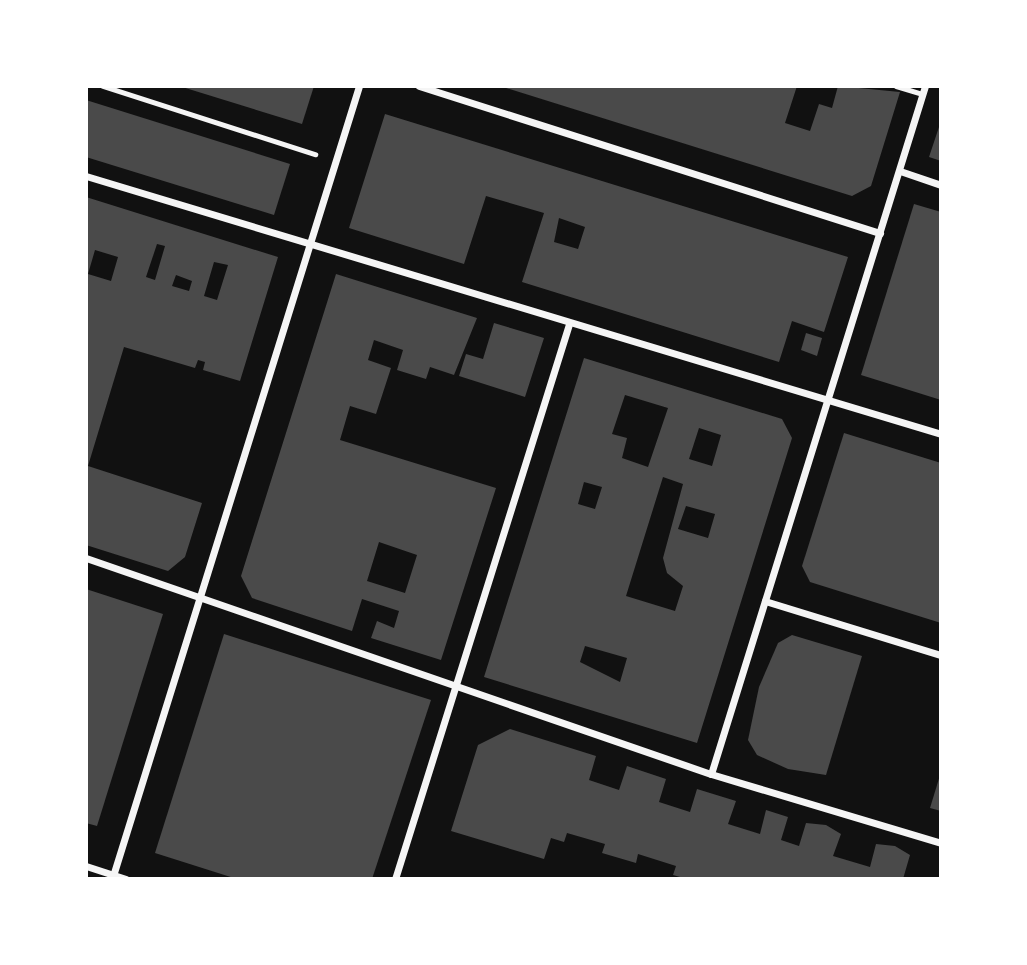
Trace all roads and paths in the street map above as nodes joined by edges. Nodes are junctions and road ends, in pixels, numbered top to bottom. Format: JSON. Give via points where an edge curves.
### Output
{"nodes":[{"id":1,"x":103,"y":86,"type":"edge"},
{"id":2,"x":359,"y":86,"type":"edge"},
{"id":3,"x":419,"y":86,"type":"edge"},
{"id":4,"x":896,"y":86,"type":"edge"},
{"id":5,"x":924,"y":90,"type":"edge"},
{"id":6,"x":335,"y":161,"type":"junction"},
{"id":7,"x":900,"y":172,"type":"junction"},
{"id":8,"x":86,"y":176,"type":"edge"},
{"id":9,"x":941,"y":185,"type":"edge"},
{"id":10,"x":880,"y":233,"type":"junction"},
{"id":11,"x":307,"y":244,"type":"junction"},
{"id":12,"x":569,"y":324,"type":"junction"},
{"id":13,"x":828,"y":400,"type":"junction"},
{"id":14,"x":941,"y":434,"type":"edge"},
{"id":15,"x":86,"y":558,"type":"edge"},
{"id":16,"x":201,"y":594,"type":"junction"},
{"id":17,"x":765,"y":601,"type":"junction"},
{"id":18,"x":941,"y":655,"type":"edge"},
{"id":19,"x":454,"y":684,"type":"junction"},
{"id":20,"x":711,"y":774,"type":"junction"},
{"id":21,"x":941,"y":843,"type":"edge"},
{"id":22,"x":86,"y":866,"type":"edge"},
{"id":23,"x":113,"y":877,"type":"edge"},
{"id":24,"x":126,"y":879,"type":"edge"},
{"id":25,"x":395,"y":879,"type":"edge"}],
"edges":[{"from":1,"to":6,"type":"path"},
{"from":2,"to":6,"type":"street"},
{"from":3,"to":10,"type":"street"},
{"from":4,"to":5,"type":"lane"},
{"from":5,"to":7,"type":"street"},
{"from":6,"to":11,"type":"street"},
{"from":7,"to":9,"type":"street"},
{"from":7,"to":10,"type":"street"},
{"from":8,"to":11,"type":"street"},
{"from":10,"to":13,"type":"street"},
{"from":11,"to":12,"type":"street"},
{"from":11,"to":16,"type":"street"},
{"from":12,"to":13,"type":"street"},
{"from":12,"to":19,"type":"street"},
{"from":13,"to":14,"type":"street"},
{"from":13,"to":17,"type":"street"},
{"from":15,"to":16,"type":"street"},
{"from":16,"to":19,"type":"street"},
{"from":16,"to":23,"type":"street"},
{"from":17,"to":18,"type":"street"},
{"from":17,"to":20,"type":"street"},
{"from":19,"to":20,"type":"street"},
{"from":19,"to":25,"type":"street"},
{"from":20,"to":21,"type":"street"},
{"from":22,"to":23,"type":"street"},
{"from":23,"to":24,"type":"street"}]}
